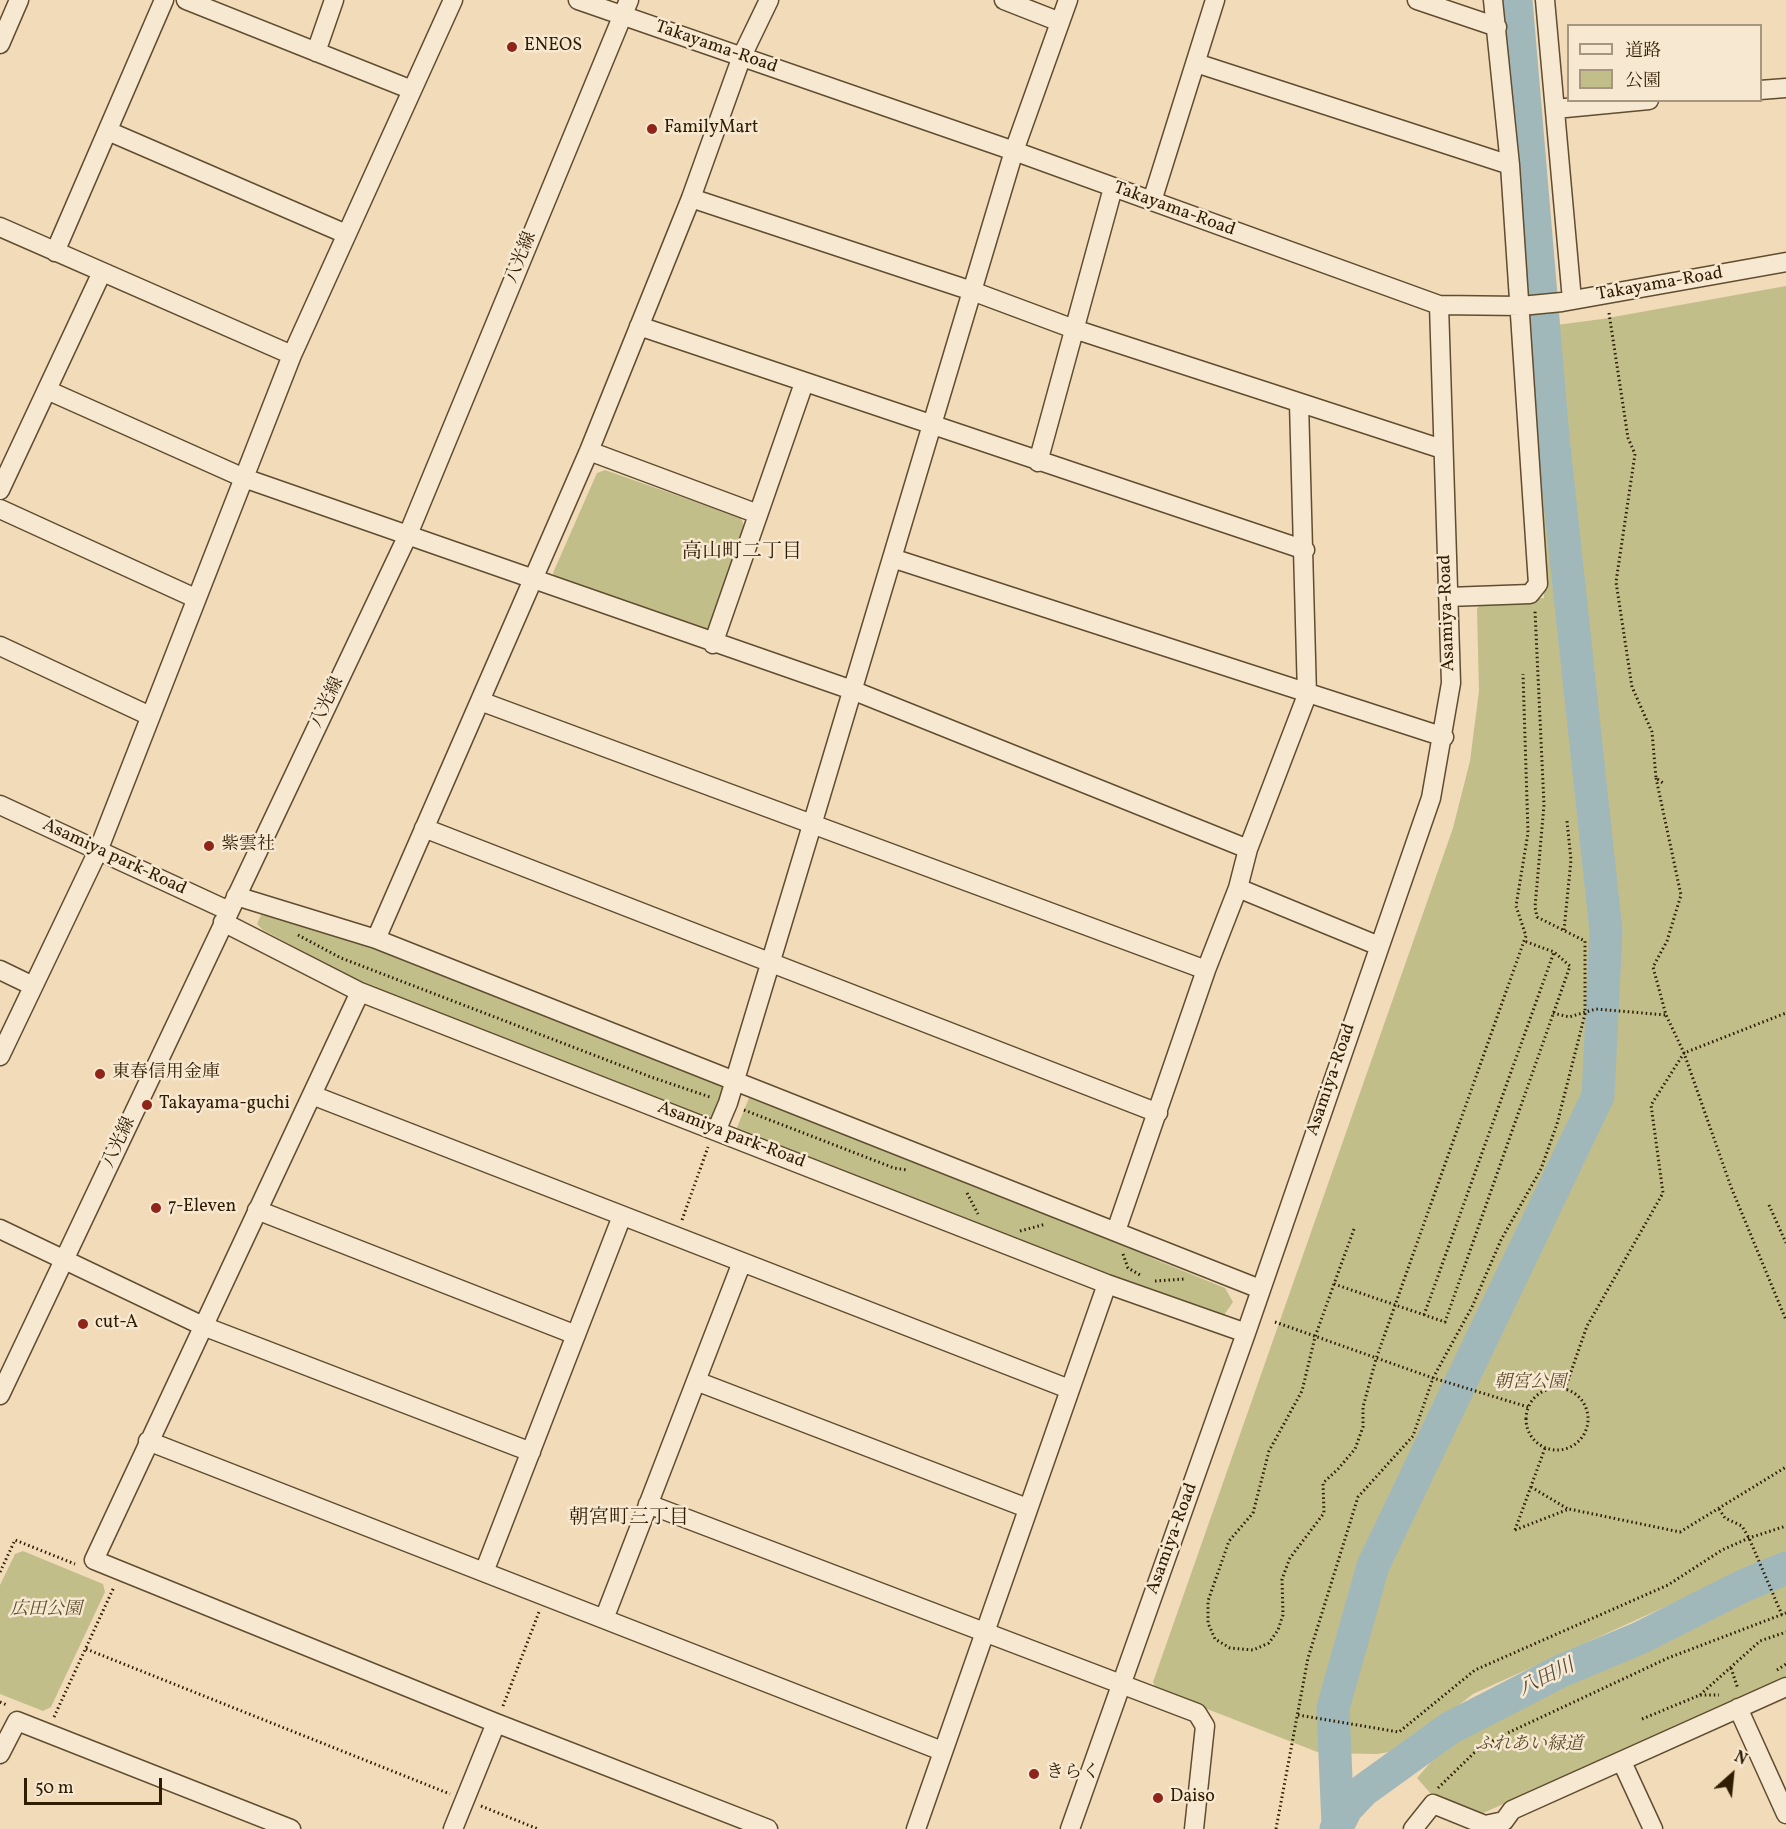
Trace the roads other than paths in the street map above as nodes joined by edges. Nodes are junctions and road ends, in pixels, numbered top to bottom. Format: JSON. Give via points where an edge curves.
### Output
{"nodes":[{"id":1,"x":19,"y":0,"type":"edge"},
{"id":2,"x":164,"y":0,"type":"edge"},
{"id":3,"x":186,"y":0,"type":"edge"},
{"id":4,"x":334,"y":0,"type":"edge"},
{"id":5,"x":453,"y":0,"type":"edge"},
{"id":6,"x":578,"y":0,"type":"edge"},
{"id":7,"x":770,"y":0,"type":"edge"},
{"id":8,"x":1004,"y":0,"type":"edge"},
{"id":9,"x":1068,"y":0,"type":"edge"},
{"id":10,"x":1215,"y":0,"type":"edge"},
{"id":11,"x":1417,"y":0,"type":"edge"},
{"id":12,"x":1493,"y":0,"type":"edge"},
{"id":13,"x":1545,"y":0,"type":"edge"},
{"id":14,"x":625,"y":8,"type":"edge"},
{"id":15,"x":1060,"y":22,"type":"junction"},
{"id":16,"x":1497,"y":27,"type":"junction"},
{"id":17,"x":0,"y":44,"type":"edge"},
{"id":18,"x":316,"y":52,"type":"junction"},
{"id":19,"x":742,"y":56,"type":"junction"},
{"id":20,"x":1196,"y":63,"type":"junction"},
{"id":21,"x":1786,"y":88,"type":"edge"},
{"id":22,"x":412,"y":90,"type":"junction"},
{"id":23,"x":1762,"y":90,"type":"edge"},
{"id":24,"x":1628,"y":102,"type":"edge"},
{"id":25,"x":1555,"y":109,"type":"junction"},
{"id":26,"x":108,"y":131,"type":"junction"},
{"id":27,"x":1014,"y":151,"type":"junction"},
{"id":28,"x":1510,"y":165,"type":"junction"},
{"id":29,"x":1113,"y":188,"type":"junction"},
{"id":30,"x":691,"y":198,"type":"junction"},
{"id":31,"x":1152,"y":201,"type":"junction"},
{"id":32,"x":0,"y":227,"type":"edge"},
{"id":33,"x":346,"y":234,"type":"junction"},
{"id":34,"x":55,"y":252,"type":"junction"},
{"id":35,"x":1786,"y":262,"type":"edge"},
{"id":36,"x":102,"y":272,"type":"junction"},
{"id":37,"x":972,"y":291,"type":"junction"},
{"id":38,"x":1572,"y":300,"type":"junction"},
{"id":39,"x":1439,"y":305,"type":"junction"},
{"id":40,"x":1533,"y":305,"type":"junction"},
{"id":41,"x":639,"y":326,"type":"junction"},
{"id":42,"x":1074,"y":329,"type":"junction"},
{"id":43,"x":292,"y":355,"type":"junction"},
{"id":44,"x":804,"y":383,"type":"junction"},
{"id":45,"x":47,"y":390,"type":"junction"},
{"id":46,"x":1299,"y":403,"type":"junction"},
{"id":47,"x":932,"y":424,"type":"junction"},
{"id":48,"x":1442,"y":449,"type":"junction"},
{"id":49,"x":589,"y":451,"type":"junction"},
{"id":50,"x":1038,"y":462,"type":"junction"},
{"id":51,"x":244,"y":478,"type":"junction"},
{"id":52,"x":0,"y":490,"type":"edge"},
{"id":53,"x":0,"y":509,"type":"edge"},
{"id":54,"x":758,"y":514,"type":"junction"},
{"id":55,"x":407,"y":537,"type":"junction"},
{"id":56,"x":1305,"y":550,"type":"junction"},
{"id":57,"x":892,"y":558,"type":"junction"},
{"id":58,"x":534,"y":579,"type":"junction"},
{"id":59,"x":1448,"y":597,"type":"junction"},
{"id":60,"x":195,"y":598,"type":"junction"},
{"id":61,"x":713,"y":644,"type":"junction"},
{"id":62,"x":0,"y":646,"type":"edge"},
{"id":63,"x":852,"y":690,"type":"junction"},
{"id":64,"x":1307,"y":695,"type":"junction"},
{"id":65,"x":480,"y":701,"type":"junction"},
{"id":66,"x":150,"y":716,"type":"junction"},
{"id":67,"x":1444,"y":737,"type":"junction"},
{"id":68,"x":0,"y":805,"type":"edge"},
{"id":69,"x":812,"y":825,"type":"junction"},
{"id":70,"x":424,"y":828,"type":"junction"},
{"id":71,"x":1248,"y":849,"type":"junction"},
{"id":72,"x":98,"y":851,"type":"junction"},
{"id":73,"x":1238,"y":888,"type":"junction"},
{"id":74,"x":229,"y":910,"type":"junction"},
{"id":75,"x":376,"y":939,"type":"junction"},
{"id":76,"x":1379,"y":946,"type":"junction"},
{"id":77,"x":770,"y":960,"type":"junction"},
{"id":78,"x":0,"y":970,"type":"edge"},
{"id":79,"x":1206,"y":970,"type":"junction"},
{"id":80,"x":33,"y":986,"type":"junction"},
{"id":81,"x":360,"y":992,"type":"junction"},
{"id":82,"x":0,"y":1056,"type":"edge"},
{"id":83,"x":734,"y":1080,"type":"junction"},
{"id":84,"x":312,"y":1095,"type":"junction"},
{"id":85,"x":1158,"y":1113,"type":"junction"},
{"id":86,"x":716,"y":1129,"type":"junction"},
{"id":87,"x":257,"y":1209,"type":"junction"},
{"id":88,"x":622,"y":1216,"type":"junction"},
{"id":89,"x":0,"y":1229,"type":"edge"},
{"id":90,"x":1116,"y":1231,"type":"junction"},
{"id":91,"x":64,"y":1260,"type":"junction"},
{"id":92,"x":742,"y":1262,"type":"junction"},
{"id":93,"x":1107,"y":1284,"type":"junction"},
{"id":94,"x":1260,"y":1289,"type":"junction"},
{"id":95,"x":203,"y":1326,"type":"junction"},
{"id":96,"x":1246,"y":1333,"type":"junction"},
{"id":97,"x":576,"y":1335,"type":"junction"},
{"id":98,"x":696,"y":1381,"type":"junction"},
{"id":99,"x":1069,"y":1389,"type":"junction"},
{"id":100,"x":0,"y":1395,"type":"edge"},
{"id":101,"x":148,"y":1441,"type":"junction"},
{"id":102,"x":531,"y":1452,"type":"junction"},
{"id":103,"x":648,"y":1504,"type":"junction"},
{"id":104,"x":1027,"y":1508,"type":"junction"},
{"id":105,"x":483,"y":1572,"type":"junction"},
{"id":106,"x":604,"y":1619,"type":"junction"},
{"id":107,"x":983,"y":1632,"type":"junction"},
{"id":108,"x":1122,"y":1683,"type":"junction"},
{"id":109,"x":1786,"y":1687,"type":"edge"},
{"id":110,"x":1736,"y":1697,"type":"junction"},
{"id":111,"x":496,"y":1723,"type":"junction"},
{"id":112,"x":942,"y":1751,"type":"junction"},
{"id":113,"x":0,"y":1754,"type":"edge"},
{"id":114,"x":1622,"y":1762,"type":"junction"},
{"id":115,"x":1786,"y":1814,"type":"edge"},
{"id":116,"x":1503,"y":1825,"type":"edge"},
{"id":117,"x":291,"y":1829,"type":"edge"},
{"id":118,"x":453,"y":1829,"type":"edge"},
{"id":119,"x":768,"y":1829,"type":"edge"},
{"id":120,"x":916,"y":1829,"type":"edge"},
{"id":121,"x":1070,"y":1829,"type":"edge"},
{"id":122,"x":1194,"y":1829,"type":"edge"},
{"id":123,"x":1413,"y":1829,"type":"edge"},
{"id":124,"x":1653,"y":1829,"type":"edge"}],
"edges":[{"from":1,"to":17,"type":"street"},
{"from":2,"to":26,"type":"street"},
{"from":3,"to":18,"type":"street"},
{"from":4,"to":18,"type":"street"},
{"from":5,"to":22,"type":"street"},
{"from":6,"to":14,"type":"street","name":"Takayama-Road"},
{"from":7,"to":19,"type":"street"},
{"from":8,"to":15,"type":"street"},
{"from":9,"to":15,"type":"street"},
{"from":10,"to":20,"type":"street"},
{"from":11,"to":16,"type":"street"},
{"from":12,"to":16,"type":"street"},
{"from":13,"to":25,"type":"street"},
{"from":14,"to":19,"type":"street","name":"Takayama-Road"},
{"from":14,"to":55,"type":"street","name":"八光線"},
{"from":15,"to":27,"type":"street"},
{"from":16,"to":28,"type":"street"},
{"from":18,"to":22,"type":"street"},
{"from":19,"to":27,"type":"street","name":"Takayama-Road"},
{"from":19,"to":30,"type":"street"},
{"from":20,"to":28,"type":"street"},
{"from":20,"to":31,"type":"street"},
{"from":21,"to":23,"type":"street"},
{"from":22,"to":33,"type":"street"},
{"from":24,"to":25,"type":"street"},
{"from":25,"to":38,"type":"street"},
{"from":26,"to":33,"type":"street"},
{"from":26,"to":34,"type":"street"},
{"from":27,"to":29,"type":"street","name":"Takayama-Road"},
{"from":27,"to":37,"type":"street"},
{"from":28,"to":40,"type":"street"},
{"from":29,"to":31,"type":"street","name":"Takayama-Road"},
{"from":29,"to":42,"type":"street"},
{"from":30,"to":37,"type":"street"},
{"from":30,"to":41,"type":"street"},
{"from":31,"to":39,"type":"street","name":"Takayama-Road"},
{"from":32,"to":34,"type":"street"},
{"from":33,"to":43,"type":"street"},
{"from":34,"to":36,"type":"street"},
{"from":35,"to":38,"type":"street","name":"Takayama-Road"},
{"from":36,"to":43,"type":"street"},
{"from":36,"to":45,"type":"street"},
{"from":37,"to":42,"type":"street"},
{"from":37,"to":47,"type":"street"},
{"from":38,"to":40,"type":"street","name":"Takayama-Road"},
{"from":39,"to":40,"type":"street","name":"Takayama-Road"},
{"from":39,"to":48,"type":"street","name":"Asamiya-Road"},
{"from":40,"to":59,"type":"street","via":[[1538,584],[1530,594]]},
{"from":41,"to":44,"type":"street"},
{"from":41,"to":49,"type":"street"},
{"from":42,"to":46,"type":"street"},
{"from":42,"to":50,"type":"street"},
{"from":43,"to":51,"type":"street"},
{"from":44,"to":47,"type":"street"},
{"from":44,"to":54,"type":"street"},
{"from":45,"to":51,"type":"street"},
{"from":45,"to":52,"type":"street"},
{"from":46,"to":48,"type":"street"},
{"from":46,"to":56,"type":"street"},
{"from":47,"to":50,"type":"street"},
{"from":47,"to":57,"type":"street"},
{"from":48,"to":59,"type":"street","name":"Asamiya-Road"},
{"from":49,"to":54,"type":"street"},
{"from":49,"to":58,"type":"street"},
{"from":50,"to":56,"type":"street"},
{"from":51,"to":55,"type":"street"},
{"from":51,"to":60,"type":"street"},
{"from":53,"to":60,"type":"street"},
{"from":54,"to":61,"type":"street"},
{"from":55,"to":58,"type":"street"},
{"from":55,"to":74,"type":"street","name":"八光線"},
{"from":56,"to":64,"type":"street"},
{"from":57,"to":63,"type":"street"},
{"from":57,"to":64,"type":"street"},
{"from":58,"to":61,"type":"street"},
{"from":58,"to":65,"type":"street"},
{"from":59,"to":67,"type":"street","name":"Asamiya-Road","via":[[1451,682]]},
{"from":60,"to":66,"type":"street"},
{"from":61,"to":63,"type":"street"},
{"from":62,"to":66,"type":"street"},
{"from":63,"to":69,"type":"street"},
{"from":63,"to":71,"type":"street"},
{"from":64,"to":67,"type":"street"},
{"from":64,"to":71,"type":"street"},
{"from":65,"to":69,"type":"street"},
{"from":65,"to":70,"type":"street"},
{"from":66,"to":72,"type":"street"},
{"from":67,"to":76,"type":"street","name":"Asamiya-Road","via":[[1431,798]]},
{"from":68,"to":72,"type":"street","name":"Asamiya park-Road"},
{"from":69,"to":77,"type":"street"},
{"from":69,"to":79,"type":"street"},
{"from":70,"to":75,"type":"street"},
{"from":70,"to":77,"type":"street"},
{"from":71,"to":73,"type":"street"},
{"from":72,"to":74,"type":"street","name":"Asamiya park-Road"},
{"from":72,"to":80,"type":"street"},
{"from":73,"to":76,"type":"street"},
{"from":73,"to":79,"type":"street"},
{"from":74,"to":75,"type":"street","name":"Asamiya park-Road"},
{"from":74,"to":81,"type":"street","name":"Asamiya park-Road"},
{"from":74,"to":91,"type":"street","name":"八光線"},
{"from":75,"to":83,"type":"street","name":"Asamiya park-Road"},
{"from":76,"to":94,"type":"street","name":"Asamiya-Road"},
{"from":77,"to":83,"type":"street"},
{"from":77,"to":85,"type":"street"},
{"from":78,"to":80,"type":"street"},
{"from":79,"to":85,"type":"street"},
{"from":80,"to":82,"type":"street"},
{"from":81,"to":84,"type":"street"},
{"from":81,"to":86,"type":"street","name":"Asamiya park-Road"},
{"from":83,"to":86,"type":"street"},
{"from":83,"to":90,"type":"street","name":"Asamiya park-Road"},
{"from":84,"to":87,"type":"street"},
{"from":84,"to":88,"type":"street"},
{"from":85,"to":90,"type":"street"},
{"from":86,"to":93,"type":"street","name":"Asamiya park-Road"},
{"from":87,"to":95,"type":"street"},
{"from":87,"to":97,"type":"street"},
{"from":88,"to":92,"type":"street"},
{"from":88,"to":97,"type":"street"},
{"from":89,"to":91,"type":"street"},
{"from":90,"to":94,"type":"street","name":"Asamiya park-Road"},
{"from":91,"to":95,"type":"street"},
{"from":91,"to":100,"type":"street","name":"八光線"},
{"from":92,"to":98,"type":"street"},
{"from":92,"to":99,"type":"street"},
{"from":93,"to":96,"type":"street","name":"Asamiya park-Road"},
{"from":93,"to":99,"type":"street"},
{"from":94,"to":96,"type":"street","name":"Asamiya-Road"},
{"from":95,"to":101,"type":"street"},
{"from":95,"to":102,"type":"street"},
{"from":96,"to":108,"type":"street","name":"Asamiya-Road"},
{"from":97,"to":102,"type":"street"},
{"from":98,"to":103,"type":"street"},
{"from":98,"to":104,"type":"street"},
{"from":99,"to":104,"type":"street"},
{"from":101,"to":105,"type":"street"},
{"from":101,"to":111,"type":"street","via":[[94,1560]]},
{"from":102,"to":105,"type":"street"},
{"from":103,"to":106,"type":"street"},
{"from":103,"to":107,"type":"street"},
{"from":104,"to":107,"type":"street"},
{"from":105,"to":106,"type":"street"},
{"from":106,"to":112,"type":"street"},
{"from":107,"to":108,"type":"street"},
{"from":107,"to":112,"type":"street"},
{"from":108,"to":121,"type":"street","name":"Asamiya-Road"},
{"from":108,"to":122,"type":"street","via":[[1197,1713],[1205,1726]]},
{"from":109,"to":110,"type":"street"},
{"from":110,"to":114,"type":"street"},
{"from":110,"to":115,"type":"street"},
{"from":111,"to":118,"type":"street"},
{"from":111,"to":119,"type":"street"},
{"from":112,"to":120,"type":"street"},
{"from":113,"to":117,"type":"street","via":[[17,1721]]},
{"from":114,"to":116,"type":"street","via":[[1512,1810]]},
{"from":114,"to":124,"type":"street"},
{"from":116,"to":123,"type":"street","via":[[1485,1825],[1432,1804]]}]}
